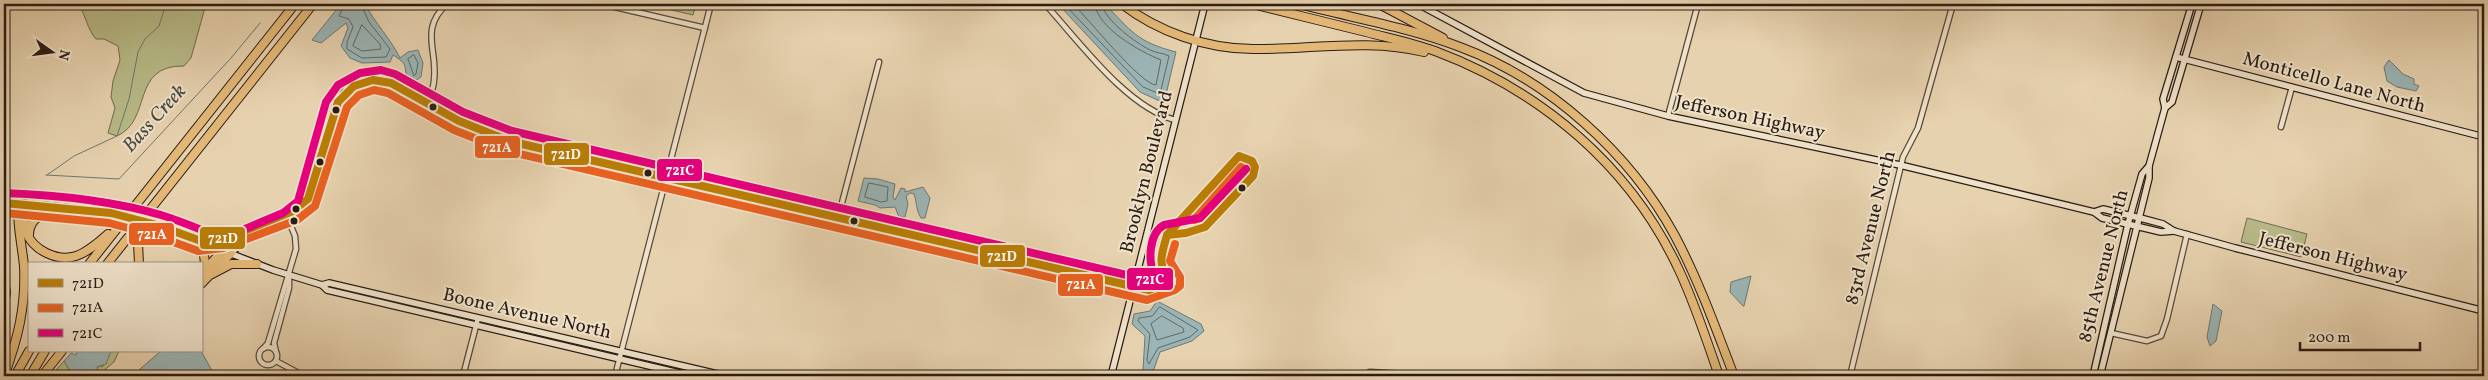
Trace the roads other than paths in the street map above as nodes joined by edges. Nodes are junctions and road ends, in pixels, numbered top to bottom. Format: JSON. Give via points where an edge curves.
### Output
{"nodes":[{"id":1,"x":289,"y":4,"type":"edge"},
{"id":2,"x":295,"y":4,"type":"edge"},
{"id":3,"x":314,"y":4,"type":"edge"},
{"id":4,"x":318,"y":4,"type":"edge"},
{"id":5,"x":448,"y":4,"type":"edge"},
{"id":6,"x":602,"y":4,"type":"edge"},
{"id":7,"x":711,"y":4,"type":"edge"},
{"id":8,"x":1045,"y":4,"type":"edge"},
{"id":9,"x":1122,"y":4,"type":"edge"},
{"id":10,"x":1205,"y":4,"type":"edge"},
{"id":11,"x":1252,"y":4,"type":"edge"},
{"id":12,"x":1299,"y":4,"type":"edge"},
{"id":13,"x":1378,"y":4,"type":"edge"},
{"id":14,"x":1418,"y":4,"type":"edge"},
{"id":15,"x":1698,"y":4,"type":"edge"},
{"id":16,"x":1953,"y":4,"type":"edge"},
{"id":17,"x":2192,"y":4,"type":"edge"},
{"id":18,"x":2201,"y":4,"type":"edge"},
{"id":19,"x":705,"y":28,"type":"junction"},
{"id":20,"x":289,"y":34,"type":"junction"},
{"id":21,"x":1195,"y":40,"type":"junction"},
{"id":22,"x":263,"y":45,"type":"junction"},
{"id":23,"x":1458,"y":46,"type":"junction"},
{"id":24,"x":2176,"y":57,"type":"junction"},
{"id":25,"x":2184,"y":59,"type":"junction"},
{"id":26,"x":879,"y":62,"type":"dead end"},
{"id":27,"x":1489,"y":75,"type":"junction"},
{"id":28,"x":2292,"y":87,"type":"junction"},
{"id":29,"x":427,"y":102,"type":"junction"},
{"id":30,"x":2165,"y":108,"type":"junction"},
{"id":31,"x":1668,"y":116,"type":"junction"},
{"id":32,"x":1175,"y":120,"type":"junction"},
{"id":33,"x":2280,"y":127,"type":"dead end"},
{"id":34,"x":2484,"y":137,"type":"edge"},
{"id":35,"x":1900,"y":165,"type":"junction"},
{"id":36,"x":2149,"y":166,"type":"junction"},
{"id":37,"x":176,"y":178,"type":"junction"},
{"id":38,"x":666,"y":178,"type":"junction"},
{"id":39,"x":308,"y":199,"type":"junction"},
{"id":40,"x":4,"y":203,"type":"edge"},
{"id":41,"x":22,"y":204,"type":"junction"},
{"id":42,"x":73,"y":209,"type":"junction"},
{"id":43,"x":2094,"y":212,"type":"junction"},
{"id":44,"x":286,"y":214,"type":"junction"},
{"id":45,"x":2130,"y":216,"type":"junction"},
{"id":46,"x":126,"y":217,"type":"junction"},
{"id":47,"x":838,"y":218,"type":"junction"},
{"id":48,"x":2138,"y":218,"type":"junction"},
{"id":49,"x":289,"y":222,"type":"junction"},
{"id":50,"x":2128,"y":224,"type":"junction"},
{"id":51,"x":2136,"y":226,"type":"junction"},
{"id":52,"x":244,"y":231,"type":"junction"},
{"id":53,"x":2174,"y":231,"type":"junction"},
{"id":54,"x":2187,"y":234,"type":"junction"},
{"id":55,"x":192,"y":237,"type":"junction"},
{"id":56,"x":31,"y":239,"type":"junction"},
{"id":57,"x":201,"y":241,"type":"junction"},
{"id":58,"x":222,"y":250,"type":"junction"},
{"id":59,"x":231,"y":253,"type":"junction"},
{"id":60,"x":91,"y":262,"type":"edge"},
{"id":61,"x":109,"y":262,"type":"edge"},
{"id":62,"x":139,"y":262,"type":"edge"},
{"id":63,"x":257,"y":264,"type":"junction"},
{"id":64,"x":202,"y":270,"type":"edge"},
{"id":65,"x":202,"y":272,"type":"edge"},
{"id":66,"x":4,"y":273,"type":"edge"},
{"id":67,"x":212,"y":274,"type":"junction"},
{"id":68,"x":289,"y":276,"type":"junction"},
{"id":69,"x":202,"y":283,"type":"edge"},
{"id":70,"x":322,"y":286,"type":"junction"},
{"id":71,"x":1133,"y":286,"type":"junction"},
{"id":72,"x":2484,"y":312,"type":"edge"},
{"id":73,"x":4,"y":314,"type":"edge"},
{"id":74,"x":478,"y":318,"type":"junction"},
{"id":75,"x":476,"y":326,"type":"junction"},
{"id":76,"x":2111,"y":332,"type":"junction"},
{"id":77,"x":264,"y":348,"type":"junction"},
{"id":78,"x":28,"y":352,"type":"edge"},
{"id":79,"x":44,"y":352,"type":"edge"},
{"id":80,"x":61,"y":352,"type":"edge"},
{"id":81,"x":276,"y":352,"type":"junction"},
{"id":82,"x":621,"y":352,"type":"junction"},
{"id":83,"x":619,"y":359,"type":"junction"},
{"id":84,"x":276,"y":361,"type":"junction"},
{"id":85,"x":4,"y":376,"type":"edge"},
{"id":86,"x":15,"y":376,"type":"edge"},
{"id":87,"x":30,"y":376,"type":"edge"},
{"id":88,"x":42,"y":376,"type":"edge"},
{"id":89,"x":304,"y":376,"type":"edge"},
{"id":90,"x":463,"y":376,"type":"edge"},
{"id":91,"x":615,"y":376,"type":"edge"},
{"id":92,"x":692,"y":376,"type":"edge"},
{"id":93,"x":726,"y":376,"type":"edge"},
{"id":94,"x":1111,"y":376,"type":"edge"},
{"id":95,"x":1361,"y":376,"type":"edge"},
{"id":96,"x":1440,"y":376,"type":"edge"},
{"id":97,"x":1719,"y":376,"type":"edge"},
{"id":98,"x":1734,"y":376,"type":"edge"},
{"id":99,"x":1850,"y":376,"type":"edge"},
{"id":100,"x":2093,"y":376,"type":"edge"},
{"id":101,"x":2100,"y":376,"type":"edge"}],
"edges":[{"from":1,"to":22,"type":"highway"},
{"from":2,"to":22,"type":"highway"},
{"from":3,"to":20,"type":"highway"},
{"from":4,"to":20,"type":"highway"},
{"from":5,"to":29,"type":"street","via":[[437,16],[431,31],[434,80]]},
{"from":6,"to":19,"type":"street"},
{"from":7,"to":19,"type":"street"},
{"from":8,"to":32,"type":"street","via":[[1134,99],[1155,113]]},
{"from":9,"to":21,"type":"highway","via":[[1161,29]]},
{"from":10,"to":21,"type":"street","name":"Brooklyn Boulevard"},
{"from":11,"to":27,"type":"highway","via":[[1423,47]]},
{"from":12,"to":23,"type":"highway"},
{"from":13,"to":23,"type":"highway"},
{"from":14,"to":31,"type":"street","name":"Jefferson Highway","via":[[1584,93]]},
{"from":15,"to":31,"type":"street"},
{"from":16,"to":35,"type":"street","name":"83rd Avenue North","via":[[1918,128]]},
{"from":17,"to":24,"type":"street","name":"85th Avenue North"},
{"from":18,"to":25,"type":"street","name":"85th Avenue North"},
{"from":19,"to":38,"type":"street"},
{"from":20,"to":37,"type":"highway"},
{"from":21,"to":27,"type":"highway","via":[[1254,49],[1363,44],[1391,46],[1434,55]]},
{"from":21,"to":32,"type":"street","name":"Brooklyn Boulevard"},
{"from":22,"to":46,"type":"highway"},
{"from":23,"to":98,"type":"highway","via":[[1501,66],[1555,100],[1579,119],[1627,168],[1652,200],[1683,252]]},
{"from":24,"to":25,"type":"street","name":"Monticello Lane North"},
{"from":24,"to":30,"type":"street","name":"85th Avenue North","via":[[2163,98]]},
{"from":25,"to":28,"type":"street","name":"Monticello Lane North"},
{"from":25,"to":30,"type":"street","name":"85th Avenue North","via":[[2172,102]]},
{"from":26,"to":47,"type":"street"},
{"from":27,"to":97,"type":"highway","via":[[1564,122],[1603,158],[1630,189],[1653,222],[1679,270]]},
{"from":28,"to":33,"type":"street"},
{"from":28,"to":34,"type":"street","name":"Monticello Lane North"},
{"from":29,"to":38,"type":"street","via":[[492,136]]},
{"from":29,"to":39,"type":"street","via":[[386,81],[369,80],[348,90],[334,111]]},
{"from":30,"to":36,"type":"street","name":"85th Avenue North"},
{"from":31,"to":35,"type":"street","name":"Jefferson Highway"},
{"from":32,"to":71,"type":"street","name":"Brooklyn Boulevard"},
{"from":35,"to":43,"type":"street","name":"Jefferson Highway"},
{"from":35,"to":99,"type":"street","name":"83rd Avenue North"},
{"from":36,"to":45,"type":"street","name":"85th Avenue North","via":[[2142,174]]},
{"from":36,"to":48,"type":"street","name":"85th Avenue North"},
{"from":37,"to":61,"type":"highway"},
{"from":37,"to":62,"type":"highway","via":[[144,228],[137,248]]},
{"from":38,"to":47,"type":"street"},
{"from":38,"to":82,"type":"street"},
{"from":39,"to":44,"type":"street"},
{"from":39,"to":49,"type":"street","via":[[303,211]]},
{"from":40,"to":41,"type":"street","name":"Boone Avenue North"},
{"from":41,"to":42,"type":"street","name":"Boone Avenue North"},
{"from":41,"to":56,"type":"highway","via":[[24,224]]},
{"from":41,"to":85,"type":"highway","via":[[17,218],[24,267],[24,305],[19,332]]},
{"from":42,"to":55,"type":"street","name":"Boone Avenue North","bridge":true,"via":[[111,213],[157,224]]},
{"from":42,"to":56,"type":"highway","via":[[37,217],[30,228]]},
{"from":43,"to":45,"type":"street","name":"Jefferson Highway","via":[[2103,209]]},
{"from":43,"to":50,"type":"street","name":"Jefferson Highway","via":[[2102,218]]},
{"from":44,"to":49,"type":"street"},
{"from":44,"to":52,"type":"street"},
{"from":45,"to":48,"type":"street","name":"Jefferson Highway"},
{"from":45,"to":50,"type":"street","name":"85th Avenue North"},
{"from":46,"to":56,"type":"highway","via":[[97,244],[74,256],[51,255]]},
{"from":46,"to":60,"type":"highway"},
{"from":47,"to":71,"type":"street"},
{"from":48,"to":51,"type":"street","name":"85th Avenue North"},
{"from":48,"to":53,"type":"street","name":"Jefferson Highway","via":[[2163,224]]},
{"from":49,"to":59,"type":"street","via":[[249,238]]},
{"from":49,"to":68,"type":"street","via":[[296,245]]},
{"from":50,"to":51,"type":"street","name":"Jefferson Highway"},
{"from":50,"to":100,"type":"street","name":"85th Avenue North"},
{"from":51,"to":53,"type":"street","name":"Jefferson Highway","via":[[2162,232]]},
{"from":51,"to":76,"type":"street","name":"85th Avenue North"},
{"from":52,"to":57,"type":"street"},
{"from":52,"to":58,"type":"street"},
{"from":53,"to":54,"type":"street","name":"Jefferson Highway"},
{"from":54,"to":72,"type":"street","name":"Jefferson Highway"},
{"from":54,"to":76,"type":"street","via":[[2161,336],[2146,341]]},
{"from":55,"to":57,"type":"street","name":"Boone Avenue North"},
{"from":55,"to":64,"type":"highway","via":[[204,255]]},
{"from":57,"to":58,"type":"street","name":"Boone Avenue North"},
{"from":58,"to":59,"type":"street","name":"Boone Avenue North"},
{"from":58,"to":65,"type":"highway"},
{"from":59,"to":63,"type":"street","name":"Boone Avenue North"},
{"from":59,"to":67,"type":"highway"},
{"from":63,"to":67,"type":"highway","via":[[231,264]]},
{"from":63,"to":68,"type":"street","name":"Boone Avenue North"},
{"from":66,"to":73,"type":"street","via":[[7,292]]},
{"from":67,"to":69,"type":"highway"},
{"from":68,"to":70,"type":"street","name":"Boone Avenue North"},
{"from":68,"to":77,"type":"street"},
{"from":68,"to":81,"type":"street","via":[[290,288],[274,344]]},
{"from":70,"to":74,"type":"street","name":"Boone Avenue North","via":[[329,283]]},
{"from":70,"to":75,"type":"street","name":"Boone Avenue North"},
{"from":71,"to":94,"type":"street","name":"Brooklyn Boulevard"},
{"from":74,"to":75,"type":"street"},
{"from":74,"to":82,"type":"street","name":"Boone Avenue North"},
{"from":75,"to":83,"type":"street","name":"Boone Avenue North"},
{"from":75,"to":90,"type":"street"},
{"from":76,"to":101,"type":"street","name":"85th Avenue North"},
{"from":77,"to":81,"type":"street","via":[[272,348]]},
{"from":77,"to":84,"type":"street","via":[[260,354],[262,363],[270,365]]},
{"from":78,"to":86,"type":"highway"},
{"from":79,"to":87,"type":"highway"},
{"from":80,"to":88,"type":"highway"},
{"from":81,"to":84,"type":"street"},
{"from":82,"to":83,"type":"street"},
{"from":82,"to":93,"type":"street","name":"Boone Avenue North"},
{"from":83,"to":91,"type":"street"},
{"from":83,"to":92,"type":"street","name":"Boone Avenue North"},
{"from":84,"to":89,"type":"street"},
{"from":95,"to":96,"type":"street","via":[[1370,372]]}]}
